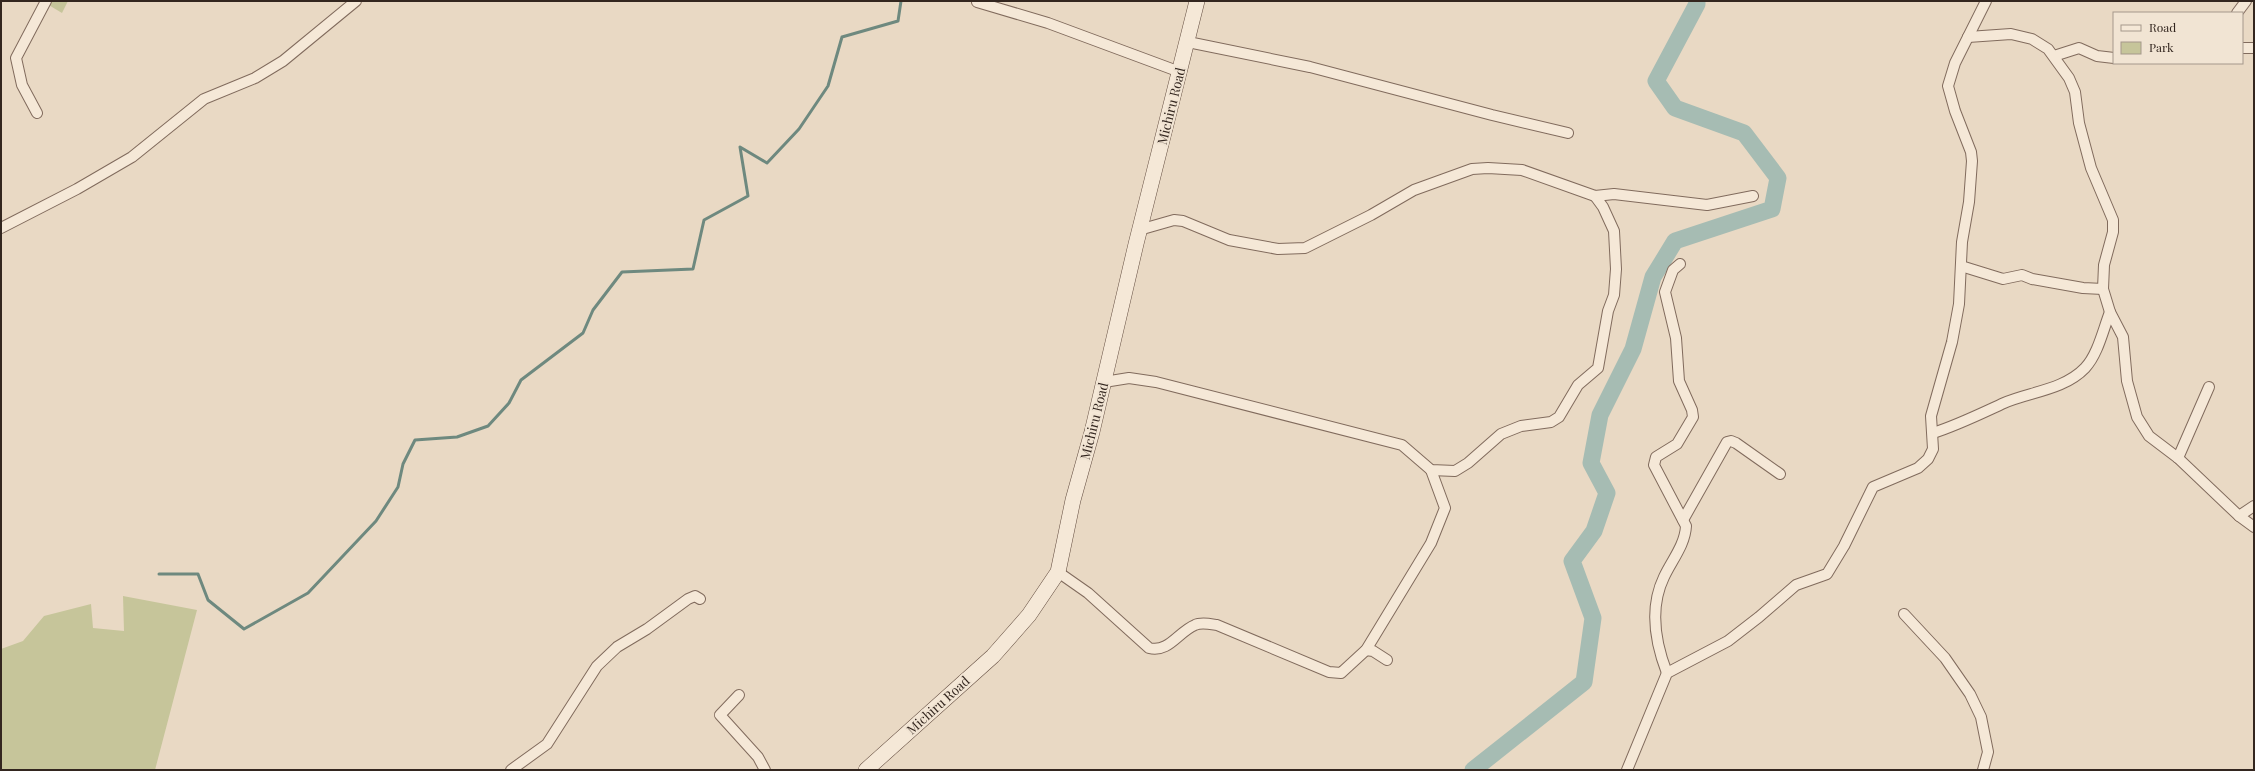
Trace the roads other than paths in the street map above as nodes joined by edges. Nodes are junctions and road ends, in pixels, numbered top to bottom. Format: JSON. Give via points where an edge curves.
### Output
{"nodes":[{"id":1,"x":46,"y":1,"type":"edge"},
{"id":2,"x":356,"y":1,"type":"edge"},
{"id":3,"x":1197,"y":1,"type":"edge"},
{"id":4,"x":1986,"y":1,"type":"edge"},
{"id":5,"x":2246,"y":1,"type":"edge"},
{"id":6,"x":977,"y":2,"type":"dead end"},
{"id":7,"x":2238,"y":12,"type":"edge"},
{"id":8,"x":1968,"y":37,"type":"junction"},
{"id":9,"x":1188,"y":42,"type":"junction"},
{"id":10,"x":2243,"y":48,"type":"edge"},
{"id":11,"x":2254,"y":48,"type":"edge"},
{"id":12,"x":2054,"y":56,"type":"junction"},
{"id":13,"x":2113,"y":58,"type":"edge"},
{"id":14,"x":1180,"y":72,"type":"junction"},
{"id":15,"x":37,"y":113,"type":"dead end"},
{"id":16,"x":1568,"y":133,"type":"dead end"},
{"id":17,"x":1595,"y":196,"type":"junction"},
{"id":18,"x":1753,"y":196,"type":"dead end"},
{"id":19,"x":1,"y":228,"type":"edge"},
{"id":20,"x":1139,"y":230,"type":"junction"},
{"id":21,"x":1680,"y":264,"type":"dead end"},
{"id":22,"x":1961,"y":266,"type":"junction"},
{"id":23,"x":2103,"y":289,"type":"junction"},
{"id":24,"x":2110,"y":312,"type":"junction"},
{"id":25,"x":1104,"y":382,"type":"junction"},
{"id":26,"x":2209,"y":387,"type":"dead end"},
{"id":27,"x":1933,"y":433,"type":"junction"},
{"id":28,"x":2178,"y":458,"type":"junction"},
{"id":29,"x":1431,"y":470,"type":"junction"},
{"id":30,"x":1780,"y":474,"type":"dead end"},
{"id":31,"x":2254,"y":506,"type":"edge"},
{"id":32,"x":2239,"y":516,"type":"junction"},
{"id":33,"x":1683,"y":520,"type":"junction"},
{"id":34,"x":2254,"y":527,"type":"edge"},
{"id":35,"x":1058,"y":572,"type":"junction"},
{"id":36,"x":700,"y":599,"type":"dead end"},
{"id":37,"x":1904,"y":614,"type":"dead end"},
{"id":38,"x":1366,"y":650,"type":"junction"},
{"id":39,"x":1387,"y":660,"type":"dead end"},
{"id":40,"x":1667,"y":673,"type":"junction"},
{"id":41,"x":739,"y":696,"type":"dead end"},
{"id":42,"x":511,"y":770,"type":"edge"},
{"id":43,"x":765,"y":770,"type":"edge"},
{"id":44,"x":866,"y":770,"type":"edge"},
{"id":45,"x":1627,"y":770,"type":"edge"},
{"id":46,"x":1983,"y":770,"type":"edge"}],
"edges":[{"from":1,"to":15,"type":"street","via":[[16,58],[22,84]]},
{"from":2,"to":19,"type":"street","via":[[283,61],[255,78],[204,99],[132,157],[78,189]]},
{"from":3,"to":9,"type":"street","name":"Michiru Road"},
{"from":4,"to":8,"type":"street"},
{"from":5,"to":7,"type":"street"},
{"from":6,"to":14,"type":"street","via":[[1048,23]]},
{"from":8,"to":12,"type":"street","via":[[2019,35],[2041,44]]},
{"from":8,"to":22,"type":"street","via":[[1955,63],[1948,86],[1972,161]]},
{"from":9,"to":14,"type":"street","name":"Michiru Road"},
{"from":9,"to":16,"type":"street","via":[[1310,67]]},
{"from":10,"to":11,"type":"street"},
{"from":12,"to":13,"type":"street","via":[[2079,48],[2097,56]]},
{"from":12,"to":23,"type":"street","via":[[2075,92],[2079,123],[2090,168],[2113,220],[2113,232],[2104,264]]},
{"from":14,"to":20,"type":"street","name":"Michiru Road"},
{"from":17,"to":18,"type":"street","via":[[1614,194],[1707,205]]},
{"from":17,"to":20,"type":"street","via":[[1522,170],[1472,169],[1414,190],[1305,248],[1278,249],[1229,240],[1183,221],[1174,220]]},
{"from":17,"to":29,"type":"street","via":[[1614,231],[1616,269],[1614,295],[1608,311],[1598,368],[1578,385],[1559,417],[1551,422],[1521,426],[1501,434],[1455,471]]},
{"from":20,"to":25,"type":"street","name":"Michiru Road"},
{"from":21,"to":33,"type":"street","via":[[1673,270],[1665,292],[1676,338],[1679,381],[1692,410],[1692,417],[1677,444],[1656,457],[1654,464]]},
{"from":22,"to":23,"type":"street","via":[[2003,279],[2022,275],[2083,288]]},
{"from":22,"to":27,"type":"street","via":[[1952,342],[1931,416]]},
{"from":23,"to":24,"type":"street"},
{"from":24,"to":27,"type":"street","via":[[2093,356],[2085,368],[2076,375],[2053,387],[2004,403],[1972,419]]},
{"from":24,"to":28,"type":"street","via":[[2123,337],[2127,381],[2137,417],[2149,436]]},
{"from":25,"to":29,"type":"street","via":[[1129,378],[1156,382],[1402,445]]},
{"from":25,"to":35,"type":"street","name":"Michiru Road","via":[[1073,500]]},
{"from":26,"to":28,"type":"street"},
{"from":27,"to":40,"type":"street","via":[[1933,449],[1923,464],[1873,487],[1827,574],[1796,585],[1728,641]]},
{"from":28,"to":32,"type":"street"},
{"from":29,"to":38,"type":"street","via":[[1444,508],[1431,543]]},
{"from":30,"to":33,"type":"street","via":[[1736,443],[1726,442]]},
{"from":31,"to":32,"type":"street"},
{"from":32,"to":34,"type":"street"},
{"from":33,"to":40,"type":"street","via":[[1686,532],[1664,577],[1655,604],[1654,616],[1659,646]]},
{"from":35,"to":38,"type":"street","via":[[1088,593],[1149,648],[1156,650],[1165,647],[1194,625],[1201,624],[1216,625],[1336,674],[1341,673]]},
{"from":35,"to":44,"type":"street","name":"Michiru Road","via":[[1030,615],[993,656]]},
{"from":36,"to":42,"type":"street","via":[[695,596],[688,599],[617,647],[597,666],[547,744]]},
{"from":37,"to":46,"type":"street","via":[[1945,658],[1970,694],[1981,717],[1988,752]]},
{"from":38,"to":39,"type":"street","via":[[1373,651]]},
{"from":40,"to":45,"type":"street"},
{"from":41,"to":43,"type":"street","via":[[720,715],[758,757]]}]}
